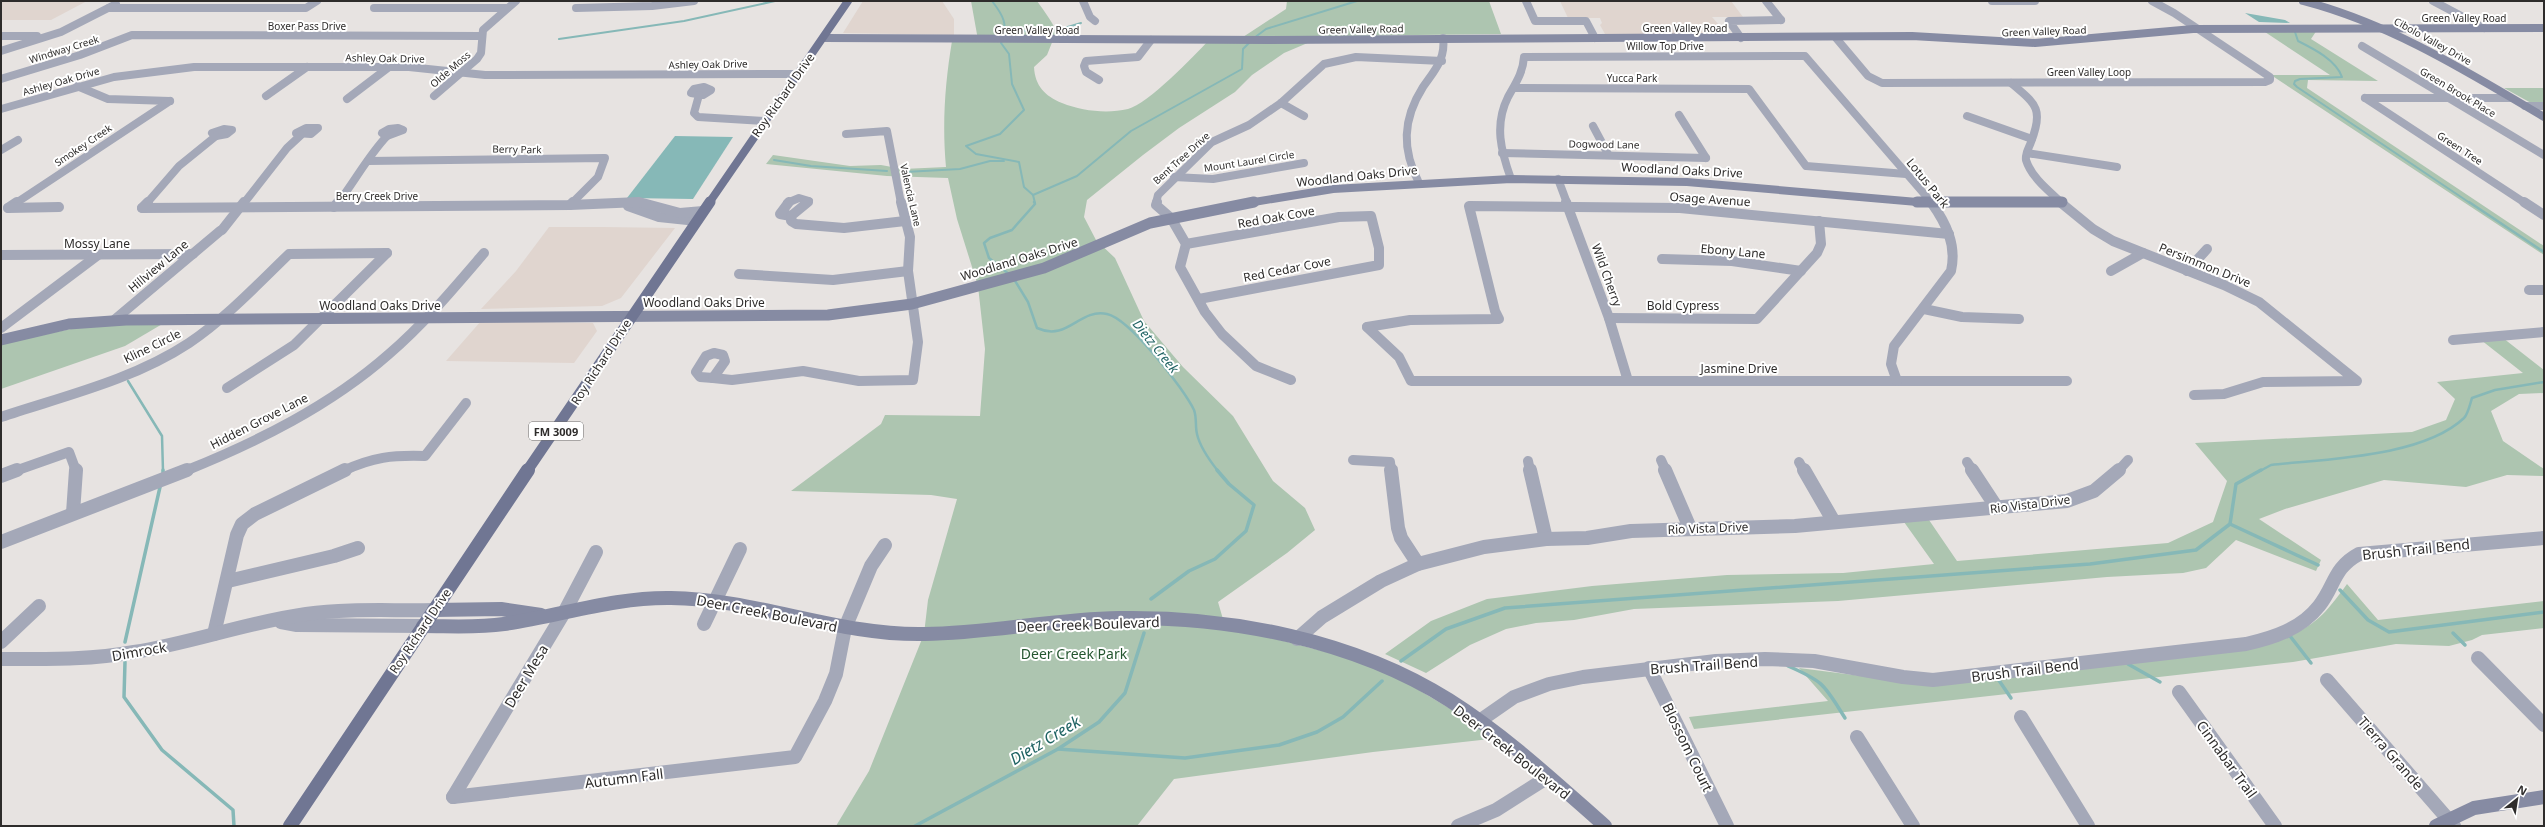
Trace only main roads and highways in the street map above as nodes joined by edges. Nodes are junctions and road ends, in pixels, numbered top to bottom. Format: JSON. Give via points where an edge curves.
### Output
{"nodes":[{"id":1,"x":848,"y":1,"type":"edge"},
{"id":2,"x":290,"y":826,"type":"edge"}],
"edges":[{"from":1,"to":2,"type":"main road","name":"Roy Richard Drive","number":"FM 3009","via":[[632,315]]}]}
